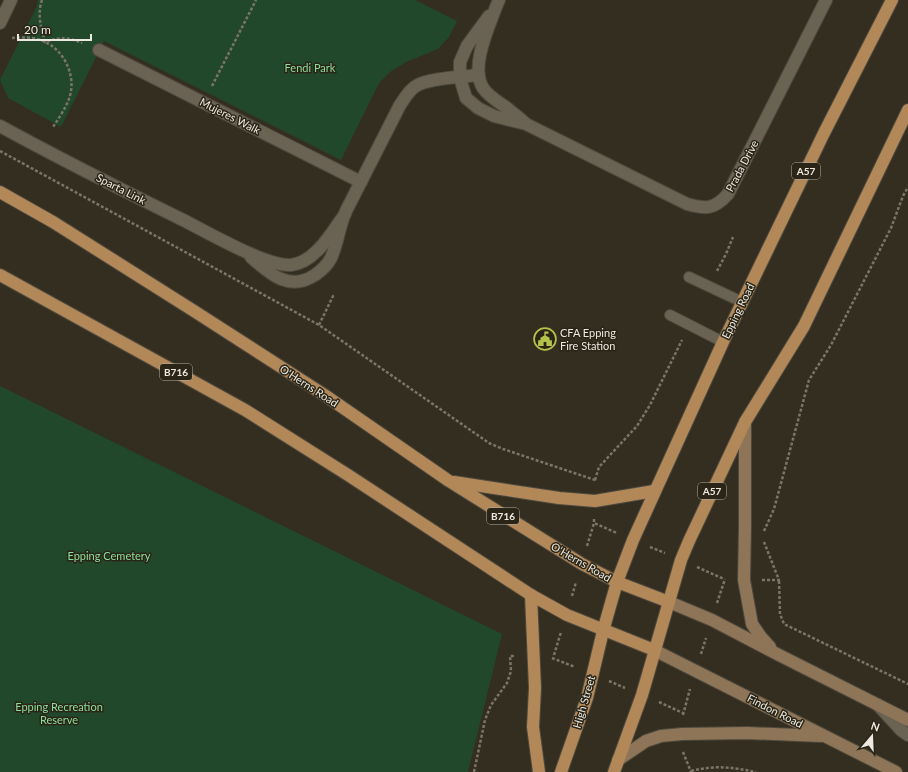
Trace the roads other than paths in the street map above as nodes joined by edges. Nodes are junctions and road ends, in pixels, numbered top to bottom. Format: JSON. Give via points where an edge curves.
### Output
{"nodes":[{"id":1,"x":11,"y":0,"type":"edge"},
{"id":2,"x":826,"y":0,"type":"edge"},
{"id":3,"x":892,"y":0,"type":"edge"},
{"id":4,"x":497,"y":4,"type":"edge"},
{"id":5,"x":0,"y":23,"type":"edge"},
{"id":6,"x":99,"y":50,"type":"road end"},
{"id":7,"x":478,"y":75,"type":"junction"},
{"id":8,"x":460,"y":78,"type":"junction"},
{"id":9,"x":908,"y":110,"type":"edge"},
{"id":10,"x":526,"y":124,"type":"junction"},
{"id":11,"x":0,"y":126,"type":"edge"},
{"id":12,"x":360,"y":182,"type":"junction"},
{"id":13,"x":0,"y":192,"type":"edge"},
{"id":14,"x":345,"y":214,"type":"junction"},
{"id":15,"x":242,"y":250,"type":"junction"},
{"id":16,"x":0,"y":275,"type":"edge"},
{"id":17,"x":689,"y":277,"type":"dead end"},
{"id":18,"x":742,"y":302,"type":"junction"},
{"id":19,"x":670,"y":315,"type":"dead end"},
{"id":20,"x":723,"y":342,"type":"junction"},
{"id":21,"x":745,"y":422,"type":"junction"},
{"id":22,"x":449,"y":481,"type":"junction"},
{"id":23,"x":654,"y":491,"type":"junction"},
{"id":24,"x":617,"y":582,"type":"junction"},
{"id":25,"x":531,"y":595,"type":"junction"},
{"id":26,"x":669,"y":602,"type":"junction"},
{"id":27,"x":603,"y":631,"type":"junction"},
{"id":28,"x":654,"y":650,"type":"junction"},
{"id":29,"x":776,"y":654,"type":"junction"},
{"id":30,"x":877,"y":704,"type":"junction"},
{"id":31,"x":908,"y":720,"type":"edge"},
{"id":32,"x":908,"y":735,"type":"edge"},
{"id":33,"x":824,"y":736,"type":"junction"},
{"id":34,"x":616,"y":766,"type":"edge"},
{"id":35,"x":538,"y":772,"type":"edge"},
{"id":36,"x":561,"y":772,"type":"edge"},
{"id":37,"x":896,"y":772,"type":"edge"}],
"edges":[{"from":1,"to":5,"type":"street"},
{"from":2,"to":10,"type":"street","name":"Prada Drive","via":[[738,176],[728,194],[714,206],[703,208],[687,204]]},
{"from":3,"to":18,"type":"main road","name":"Epping Road","number":"A57"},
{"from":4,"to":7,"type":"street","via":[[478,63]]},
{"from":4,"to":8,"type":"street","via":[[467,46],[460,62]]},
{"from":6,"to":12,"type":"street","name":"Mujeres Walk"},
{"from":7,"to":8,"type":"street","name":"Sparta Link"},
{"from":7,"to":10,"type":"street","name":"Prada Drive","via":[[483,88],[492,98]]},
{"from":8,"to":10,"type":"street","name":"Prada Drive","via":[[466,98],[478,108],[494,116]]},
{"from":8,"to":12,"type":"street","name":"Sparta Link","via":[[427,82],[408,94]]},
{"from":9,"to":21,"type":"main road","number":"A57","via":[[804,326]]},
{"from":11,"to":15,"type":"street","name":"Sparta Link"},
{"from":12,"to":14,"type":"street","name":"Sparta Link"},
{"from":13,"to":22,"type":"main road","name":"O'Herns Road","number":"B716","via":[[53,222],[194,311],[326,396]]},
{"from":14,"to":15,"type":"street","name":"Sparta Link","via":[[323,244],[303,262],[279,265]]},
{"from":14,"to":15,"type":"street","name":"Sparta Link","via":[[332,257],[324,269],[309,279],[295,282],[282,280],[269,273]]},
{"from":16,"to":25,"type":"main road","number":"B716","via":[[245,410]]},
{"from":17,"to":18,"type":"lane"},
{"from":18,"to":20,"type":"main road","name":"Epping Road","number":"A57"},
{"from":19,"to":20,"type":"lane"},
{"from":20,"to":23,"type":"main road","name":"Epping Road","number":"A57"},
{"from":21,"to":26,"type":"main road","number":"A57","via":[[681,560]]},
{"from":21,"to":29,"type":"main road","via":[[744,580],[752,624]]},
{"from":22,"to":23,"type":"main road","via":[[595,501]]},
{"from":22,"to":24,"type":"main road","name":"O'Herns Road","number":"B716","via":[[582,564]]},
{"from":23,"to":24,"type":"main road","name":"Epping Road"},
{"from":24,"to":26,"type":"main road","name":"O'Herns Road"},
{"from":24,"to":27,"type":"main road","name":"Epping Road"},
{"from":25,"to":27,"type":"main road","number":"B716","via":[[566,615]]},
{"from":25,"to":35,"type":"main road","via":[[535,688],[532,727]]},
{"from":26,"to":28,"type":"main road","number":"A57"},
{"from":26,"to":29,"type":"main road","via":[[712,620]]},
{"from":27,"to":28,"type":"main road"},
{"from":27,"to":36,"type":"main road","name":"High Street","via":[[587,698]]},
{"from":28,"to":33,"type":"main road","name":"Findon Road"},
{"from":28,"to":34,"type":"main road","number":"A57","via":[[642,695]]},
{"from":29,"to":30,"type":"main road"},
{"from":30,"to":31,"type":"main road"},
{"from":30,"to":32,"type":"street"},
{"from":33,"to":34,"type":"main road","via":[[747,733],[661,736],[646,741]]},
{"from":33,"to":37,"type":"main road","name":"Findon Road"}]}
